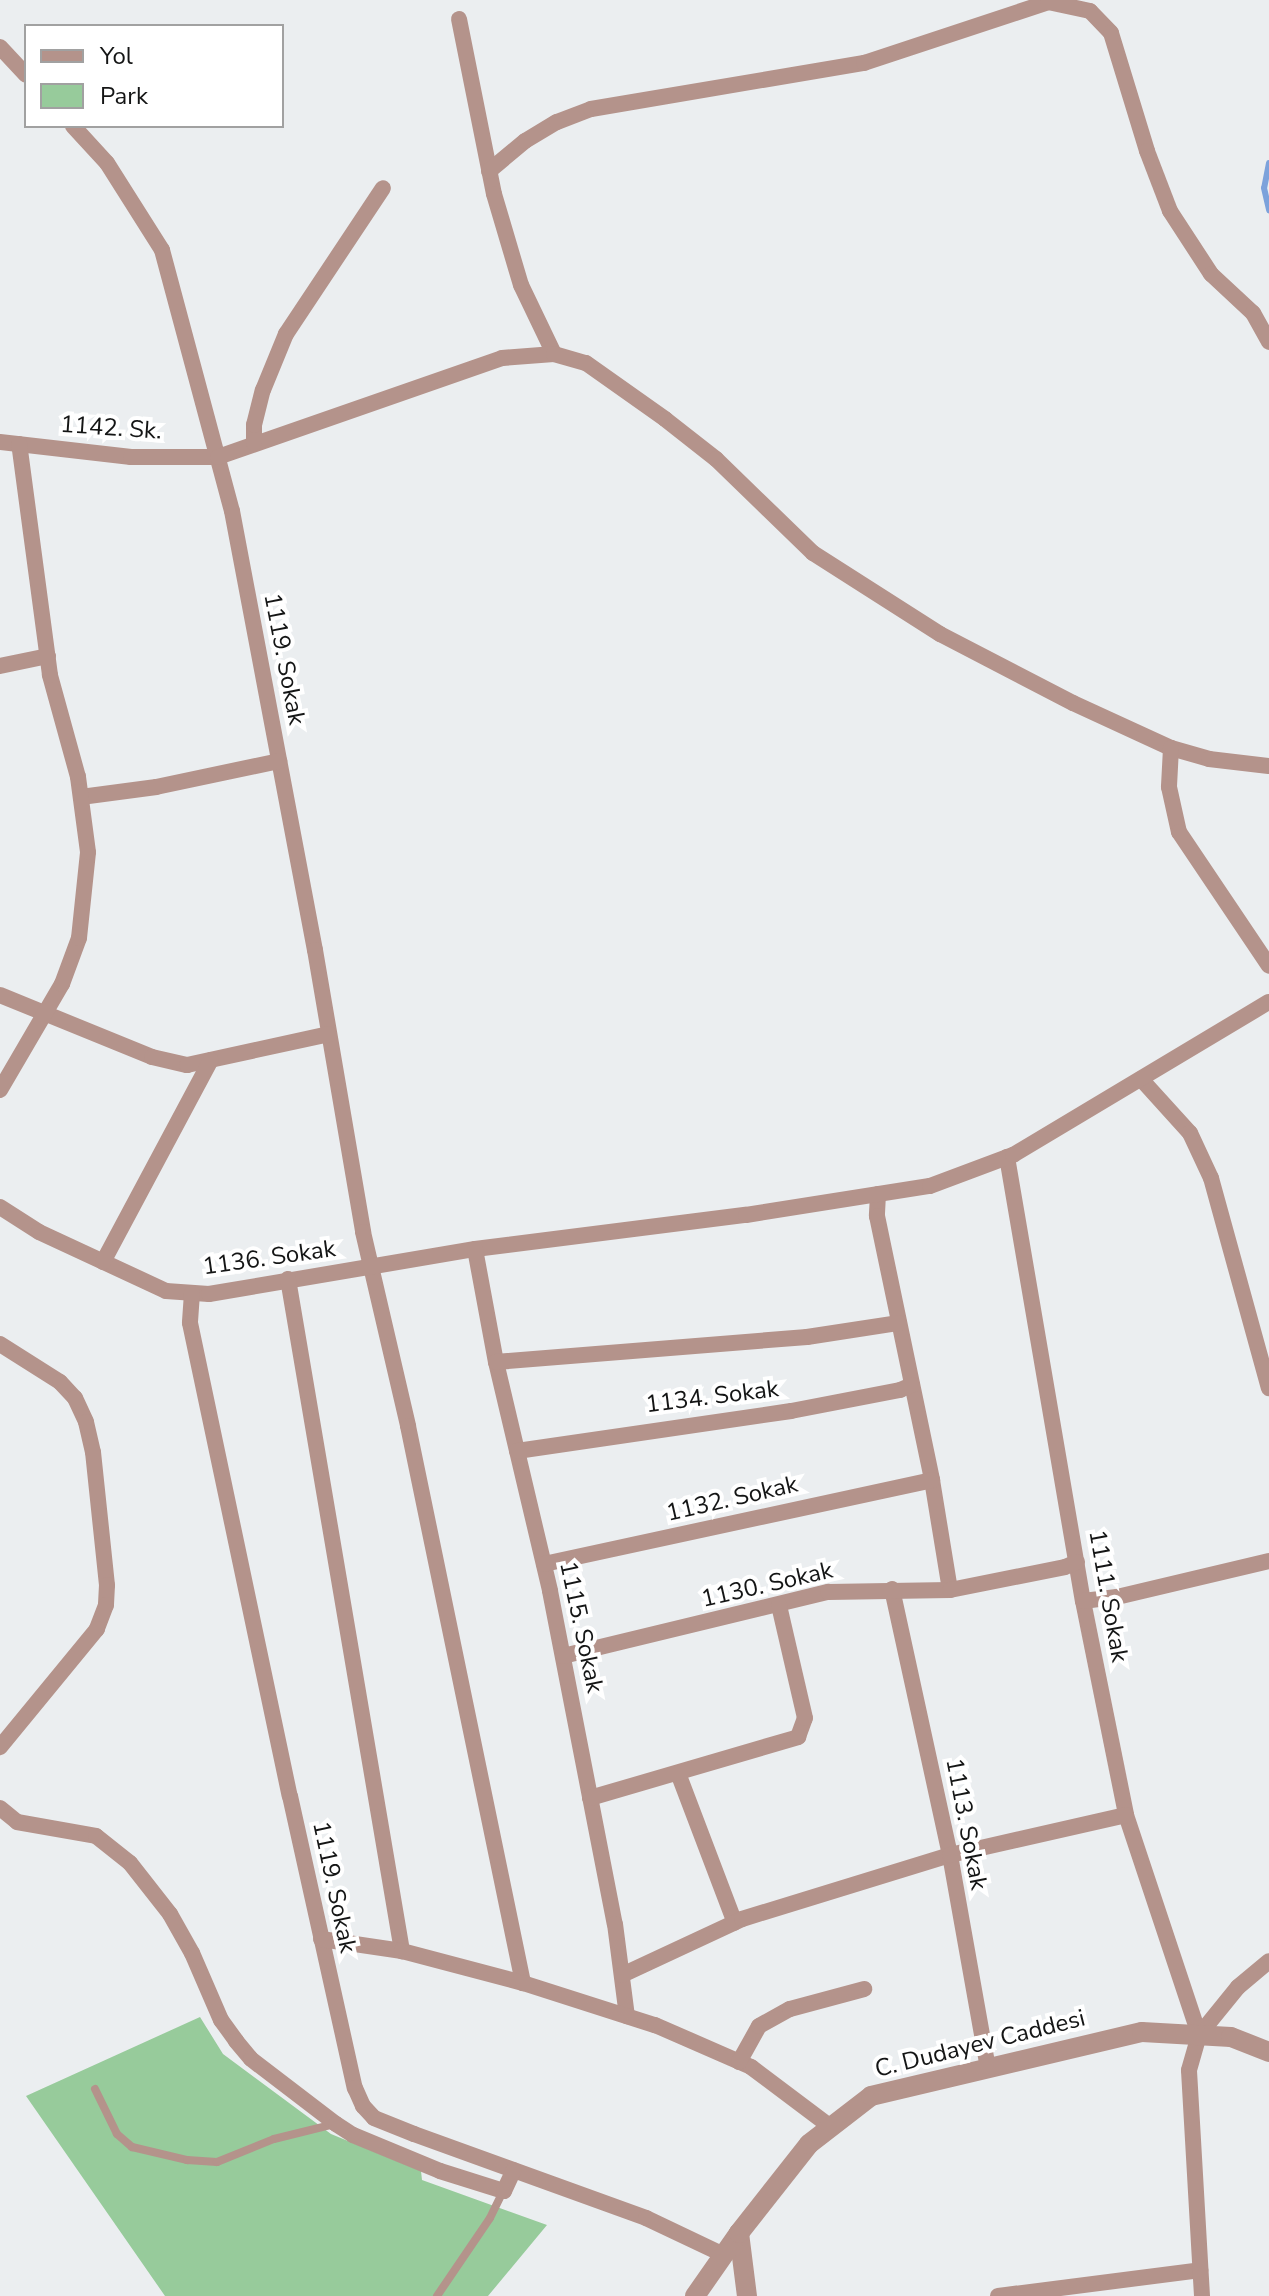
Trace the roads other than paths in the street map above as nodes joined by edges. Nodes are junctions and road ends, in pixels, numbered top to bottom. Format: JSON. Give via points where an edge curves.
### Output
{"nodes":[{"id":1,"x":459,"y":19,"type":"dead end"},
{"id":2,"x":0,"y":47,"type":"edge"},
{"id":3,"x":24,"y":73,"type":"edge"},
{"id":4,"x":75,"y":128,"type":"edge"},
{"id":5,"x":489,"y":171,"type":"junction"},
{"id":6,"x":383,"y":188,"type":"dead end"},
{"id":7,"x":1269,"y":342,"type":"edge"},
{"id":8,"x":554,"y":354,"type":"junction"},
{"id":9,"x":0,"y":442,"type":"edge"},
{"id":10,"x":254,"y":443,"type":"junction"},
{"id":11,"x":19,"y":444,"type":"junction"},
{"id":12,"x":218,"y":457,"type":"junction"},
{"id":13,"x":48,"y":656,"type":"junction"},
{"id":14,"x":0,"y":666,"type":"edge"},
{"id":15,"x":1171,"y":748,"type":"junction"},
{"id":16,"x":279,"y":761,"type":"junction"},
{"id":17,"x":1269,"y":766,"type":"edge"},
{"id":18,"x":81,"y":797,"type":"junction"},
{"id":19,"x":1269,"y":966,"type":"edge"},
{"id":20,"x":0,"y":995,"type":"edge"},
{"id":21,"x":1269,"y":1002,"type":"edge"},
{"id":22,"x":46,"y":1014,"type":"junction"},
{"id":23,"x":329,"y":1034,"type":"junction"},
{"id":24,"x":211,"y":1060,"type":"junction"},
{"id":25,"x":1141,"y":1079,"type":"junction"},
{"id":26,"x":0,"y":1090,"type":"edge"},
{"id":27,"x":1007,"y":1157,"type":"junction"},
{"id":28,"x":878,"y":1194,"type":"junction"},
{"id":29,"x":0,"y":1207,"type":"edge"},
{"id":30,"x":475,"y":1249,"type":"junction"},
{"id":31,"x":103,"y":1262,"type":"junction"},
{"id":32,"x":372,"y":1269,"type":"junction"},
{"id":33,"x":288,"y":1279,"type":"junction"},
{"id":34,"x":192,"y":1293,"type":"junction"},
{"id":35,"x":899,"y":1323,"type":"junction"},
{"id":36,"x":0,"y":1344,"type":"edge"},
{"id":37,"x":496,"y":1362,"type":"junction"},
{"id":38,"x":912,"y":1385,"type":"junction"},
{"id":39,"x":1269,"y":1388,"type":"edge"},
{"id":40,"x":517,"y":1451,"type":"junction"},
{"id":41,"x":932,"y":1480,"type":"junction"},
{"id":42,"x":1269,"y":1561,"type":"edge"},
{"id":43,"x":1077,"y":1562,"type":"junction"},
{"id":44,"x":544,"y":1564,"type":"junction"},
{"id":45,"x":892,"y":1589,"type":"junction"},
{"id":46,"x":950,"y":1590,"type":"junction"},
{"id":47,"x":1083,"y":1601,"type":"junction"},
{"id":48,"x":779,"y":1605,"type":"junction"},
{"id":49,"x":563,"y":1656,"type":"junction"},
{"id":50,"x":0,"y":1747,"type":"edge"},
{"id":51,"x":678,"y":1773,"type":"junction"},
{"id":52,"x":590,"y":1798,"type":"junction"},
{"id":53,"x":0,"y":1808,"type":"edge"},
{"id":54,"x":1126,"y":1815,"type":"junction"},
{"id":55,"x":950,"y":1855,"type":"junction"},
{"id":56,"x":735,"y":1923,"type":"junction"},
{"id":57,"x":321,"y":1939,"type":"junction"},
{"id":58,"x":402,"y":1951,"type":"junction"},
{"id":59,"x":1269,"y":1961,"type":"edge"},
{"id":60,"x":622,"y":1975,"type":"junction"},
{"id":61,"x":523,"y":1983,"type":"junction"},
{"id":62,"x":864,"y":1989,"type":"dead end"},
{"id":63,"x":627,"y":2016,"type":"junction"},
{"id":64,"x":1199,"y":2035,"type":"junction"},
{"id":65,"x":1269,"y":2052,"type":"edge"},
{"id":66,"x":739,"y":2062,"type":"junction"},
{"id":67,"x":988,"y":2068,"type":"junction"},
{"id":68,"x":95,"y":2089,"type":"dead end"},
{"id":69,"x":336,"y":2124,"type":"junction"},
{"id":70,"x":831,"y":2127,"type":"junction"},
{"id":71,"x":514,"y":2170,"type":"junction"},
{"id":72,"x":504,"y":2191,"type":"junction"},
{"id":73,"x":739,"y":2233,"type":"junction"},
{"id":74,"x":724,"y":2255,"type":"junction"},
{"id":75,"x":1200,"y":2270,"type":"junction"},
{"id":76,"x":437,"y":2296,"type":"edge"},
{"id":77,"x":695,"y":2296,"type":"edge"},
{"id":78,"x":747,"y":2296,"type":"edge"},
{"id":79,"x":998,"y":2296,"type":"edge"},
{"id":80,"x":1202,"y":2296,"type":"edge"}],
"edges":[{"from":1,"to":5,"type":"street"},
{"from":2,"to":3,"type":"street"},
{"from":4,"to":12,"type":"street","name":"1119. Sokak","via":[[107,163],[162,250]]},
{"from":5,"to":7,"type":"street","via":[[536,135],[591,109],[864,63],[1048,2],[1090,11],[1111,33],[1170,211],[1211,274],[1253,313]]},
{"from":5,"to":8,"type":"street","via":[[521,285]]},
{"from":6,"to":10,"type":"street","via":[[286,334],[263,390]]},
{"from":8,"to":10,"type":"street","via":[[502,358]]},
{"from":8,"to":15,"type":"street","via":[[586,363],[665,419],[825,561],[940,634]]},
{"from":9,"to":11,"type":"street","name":"1142. Sk."},
{"from":10,"to":12,"type":"street"},
{"from":11,"to":12,"type":"street","name":"1142. Sk.","via":[[131,457]]},
{"from":11,"to":13,"type":"street"},
{"from":12,"to":16,"type":"street","name":"1119. Sokak"},
{"from":13,"to":14,"type":"street"},
{"from":13,"to":18,"type":"street"},
{"from":15,"to":17,"type":"street"},
{"from":15,"to":19,"type":"street","via":[[1169,787],[1179,832]]},
{"from":16,"to":18,"type":"street"},
{"from":16,"to":23,"type":"street","name":"1119. Sokak"},
{"from":18,"to":22,"type":"street","via":[[88,852],[79,938]]},
{"from":20,"to":22,"type":"street"},
{"from":21,"to":25,"type":"street","name":"1136. Sokak"},
{"from":22,"to":24,"type":"street","via":[[152,1057],[187,1065]]},
{"from":22,"to":26,"type":"street"},
{"from":23,"to":24,"type":"street"},
{"from":23,"to":32,"type":"street","name":"1119. Sokak"},
{"from":24,"to":31,"type":"street"},
{"from":25,"to":27,"type":"street","name":"1136. Sokak"},
{"from":25,"to":39,"type":"street","via":[[1190,1133],[1211,1178]]},
{"from":27,"to":28,"type":"street","name":"1136. Sokak","via":[[930,1186]]},
{"from":27,"to":43,"type":"street","name":"1111. Sokak"},
{"from":28,"to":30,"type":"street","name":"1136. Sokak"},
{"from":28,"to":35,"type":"street","via":[[877,1216]]},
{"from":29,"to":31,"type":"street","name":"1136. Sokak"},
{"from":30,"to":32,"type":"street","name":"1136. Sokak"},
{"from":30,"to":37,"type":"street","name":"1115. Sokak"},
{"from":31,"to":34,"type":"street","name":"1136. Sokak","via":[[166,1291]]},
{"from":32,"to":33,"type":"street","name":"1136. Sokak"},
{"from":32,"to":61,"type":"street","name":"1119. Sokak"},
{"from":33,"to":34,"type":"street","name":"1136. Sokak"},
{"from":33,"to":58,"type":"street"},
{"from":34,"to":57,"type":"street","name":"1119. Sokak","via":[[190,1323]]},
{"from":35,"to":37,"type":"street","via":[[807,1337]]},
{"from":35,"to":38,"type":"street"},
{"from":36,"to":50,"type":"street","via":[[60,1382],[86,1422],[107,1585],[97,1629]]},
{"from":37,"to":40,"type":"street","name":"1115. Sokak"},
{"from":38,"to":40,"type":"street","name":"1134. Sokak","via":[[791,1411]]},
{"from":38,"to":41,"type":"street"},
{"from":40,"to":44,"type":"street","name":"1115. Sokak"},
{"from":41,"to":44,"type":"street","name":"1132. Sokak"},
{"from":41,"to":46,"type":"street"},
{"from":42,"to":47,"type":"street"},
{"from":43,"to":46,"type":"street","name":"1130. Sokak"},
{"from":43,"to":47,"type":"street","name":"1111. Sokak"},
{"from":44,"to":49,"type":"street","name":"1115. Sokak"},
{"from":45,"to":46,"type":"street","name":"1130. Sokak"},
{"from":45,"to":48,"type":"street","name":"1130. Sokak","via":[[828,1592]]},
{"from":45,"to":55,"type":"street","name":"1113. Sokak"},
{"from":47,"to":54,"type":"street","name":"1111. Sokak"},
{"from":48,"to":49,"type":"street","name":"1130. Sokak"},
{"from":48,"to":51,"type":"street","via":[[805,1718],[798,1737]]},
{"from":49,"to":52,"type":"street","name":"1115. Sokak"},
{"from":51,"to":52,"type":"street"},
{"from":51,"to":56,"type":"street"},
{"from":52,"to":60,"type":"street","name":"1115. Sokak"},
{"from":53,"to":69,"type":"street","via":[[26,1825],[96,1836],[130,1863],[170,1914],[236,2041],[251,2059]]},
{"from":54,"to":55,"type":"street"},
{"from":54,"to":64,"type":"street","name":"1111. Sokak"},
{"from":55,"to":56,"type":"street"},
{"from":55,"to":67,"type":"street","name":"1113. Sokak"},
{"from":56,"to":60,"type":"street"},
{"from":57,"to":58,"type":"street"},
{"from":57,"to":71,"type":"street","name":"1119. Sokak","via":[[363,2106],[374,2118]]},
{"from":58,"to":61,"type":"street"},
{"from":59,"to":64,"type":"street","via":[[1238,1987]]},
{"from":60,"to":63,"type":"street","name":"1115. Sokak"},
{"from":61,"to":63,"type":"street"},
{"from":62,"to":66,"type":"street","via":[[790,2009],[759,2026]]},
{"from":63,"to":66,"type":"street"},
{"from":64,"to":65,"type":"street","name":"C. Dudayev Caddesi","via":[[1231,2037]]},
{"from":64,"to":67,"type":"street","name":"C. Dudayev Caddesi","via":[[1142,2032]]},
{"from":64,"to":75,"type":"street","via":[[1189,2070]]},
{"from":66,"to":70,"type":"street"},
{"from":67,"to":70,"type":"street","name":"C. Dudayev Caddesi","via":[[871,2096]]},
{"from":68,"to":69,"type":"lane","via":[[117,2134],[132,2147],[187,2160],[217,2162],[274,2139]]},
{"from":69,"to":72,"type":"street","via":[[440,2171]]},
{"from":70,"to":73,"type":"street","name":"C. Dudayev Caddesi","via":[[809,2144]]},
{"from":71,"to":72,"type":"street"},
{"from":71,"to":74,"type":"street","name":"1119. Sokak","via":[[646,2218]]},
{"from":72,"to":76,"type":"lane"},
{"from":73,"to":74,"type":"street","name":"C. Dudayev Caddesi"},
{"from":73,"to":78,"type":"street"},
{"from":74,"to":77,"type":"street","name":"C. Dudayev Caddesi"},
{"from":75,"to":79,"type":"street"},
{"from":75,"to":80,"type":"street"}]}
